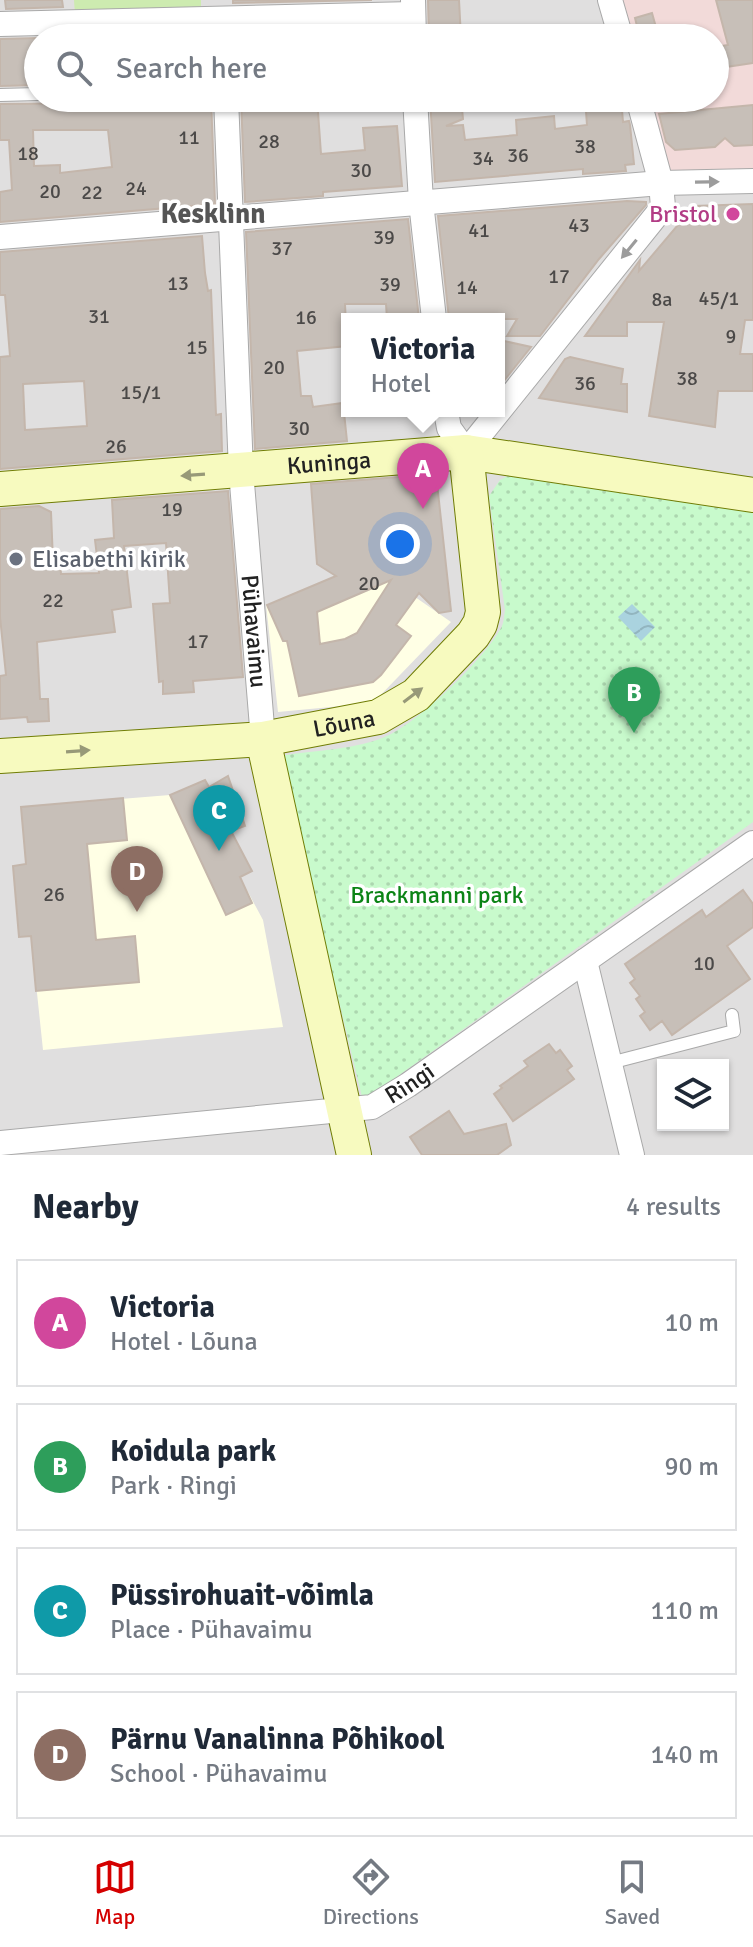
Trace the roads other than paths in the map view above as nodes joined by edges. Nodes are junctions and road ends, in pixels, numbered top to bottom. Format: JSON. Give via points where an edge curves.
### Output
{"nodes":[{"id":1,"x":610,"y":0,"type":"edge"},
{"id":2,"x":413,"y":17,"type":"edge"},
{"id":3,"x":222,"y":19,"type":"edge"},
{"id":4,"x":0,"y":24,"type":"edge"},
{"id":5,"x":617,"y":24,"type":"edge"},
{"id":6,"x":24,"y":94,"type":"edge"},
{"id":7,"x":0,"y":95,"type":"edge"},
{"id":8,"x":227,"y":112,"type":"edge"},
{"id":9,"x":416,"y":112,"type":"edge"},
{"id":10,"x":642,"y":112,"type":"edge"},
{"id":11,"x":753,"y":181,"type":"edge"},
{"id":12,"x":661,"y":183,"type":"junction"},
{"id":13,"x":421,"y":202,"type":"junction"},
{"id":14,"x":232,"y":219,"type":"junction"},
{"id":15,"x":0,"y":237,"type":"edge"},
{"id":16,"x":433,"y":313,"type":"edge"},
{"id":17,"x":505,"y":403,"type":"edge"},
{"id":18,"x":447,"y":417,"type":"edge"},
{"id":19,"x":494,"y":417,"type":"edge"},
{"id":20,"x":466,"y":452,"type":"junction"},
{"id":21,"x":241,"y":471,"type":"junction"},
{"id":22,"x":0,"y":489,"type":"edge"},
{"id":23,"x":753,"y":495,"type":"edge"},
{"id":24,"x":263,"y":739,"type":"junction"},
{"id":25,"x":0,"y":756,"type":"edge"},
{"id":26,"x":753,"y":843,"type":"edge"},
{"id":27,"x":585,"y":961,"type":"junction"},
{"id":28,"x":732,"y":1015,"type":"dead end"},
{"id":29,"x":610,"y":1063,"type":"junction"},
{"id":30,"x":345,"y":1111,"type":"junction"},
{"id":31,"x":0,"y":1143,"type":"edge"},
{"id":32,"x":354,"y":1155,"type":"edge"},
{"id":33,"x":632,"y":1155,"type":"edge"}],
"edges":[{"from":1,"to":5,"type":"street"},
{"from":2,"to":3,"type":"street"},
{"from":3,"to":4,"type":"street"},
{"from":6,"to":7,"type":"lane"},
{"from":8,"to":14,"type":"street","name":"Pühavaimu"},
{"from":9,"to":13,"type":"street"},
{"from":10,"to":12,"type":"street"},
{"from":12,"to":11,"type":"street","one_way":true},
{"from":12,"to":13,"type":"street"},
{"from":12,"to":17,"type":"street","one_way":true,"via":[[663,207]]},
{"from":13,"to":14,"type":"street"},
{"from":13,"to":16,"type":"street"},
{"from":14,"to":15,"type":"street"},
{"from":14,"to":21,"type":"street","name":"Pühavaimu"},
{"from":18,"to":20,"type":"street"},
{"from":19,"to":20,"type":"street","one_way":true},
{"from":20,"to":21,"type":"street","name":"Kuninga"},
{"from":20,"to":23,"type":"street","name":"Kuninga"},
{"from":24,"to":20,"type":"street","name":"Lõuna","one_way":true,"via":[[378,717],[416,695],[473,635],[483,612]]},
{"from":21,"to":22,"type":"street","name":"Kuninga","one_way":true},
{"from":21,"to":24,"type":"street","name":"Pühavaimu"},
{"from":25,"to":24,"type":"street","name":"Lõuna","one_way":true},
{"from":24,"to":30,"type":"street","name":"Pühavaimu"},
{"from":26,"to":27,"type":"street","name":"Ringi"},
{"from":27,"to":29,"type":"street"},
{"from":27,"to":30,"type":"street","name":"Ringi","via":[[408,1085],[372,1107]]},
{"from":28,"to":29,"type":"lane","via":[[734,1031]]},
{"from":29,"to":33,"type":"street"},
{"from":30,"to":31,"type":"street","name":"Ringi"},
{"from":30,"to":32,"type":"street","name":"Pühavaimu"}]}
